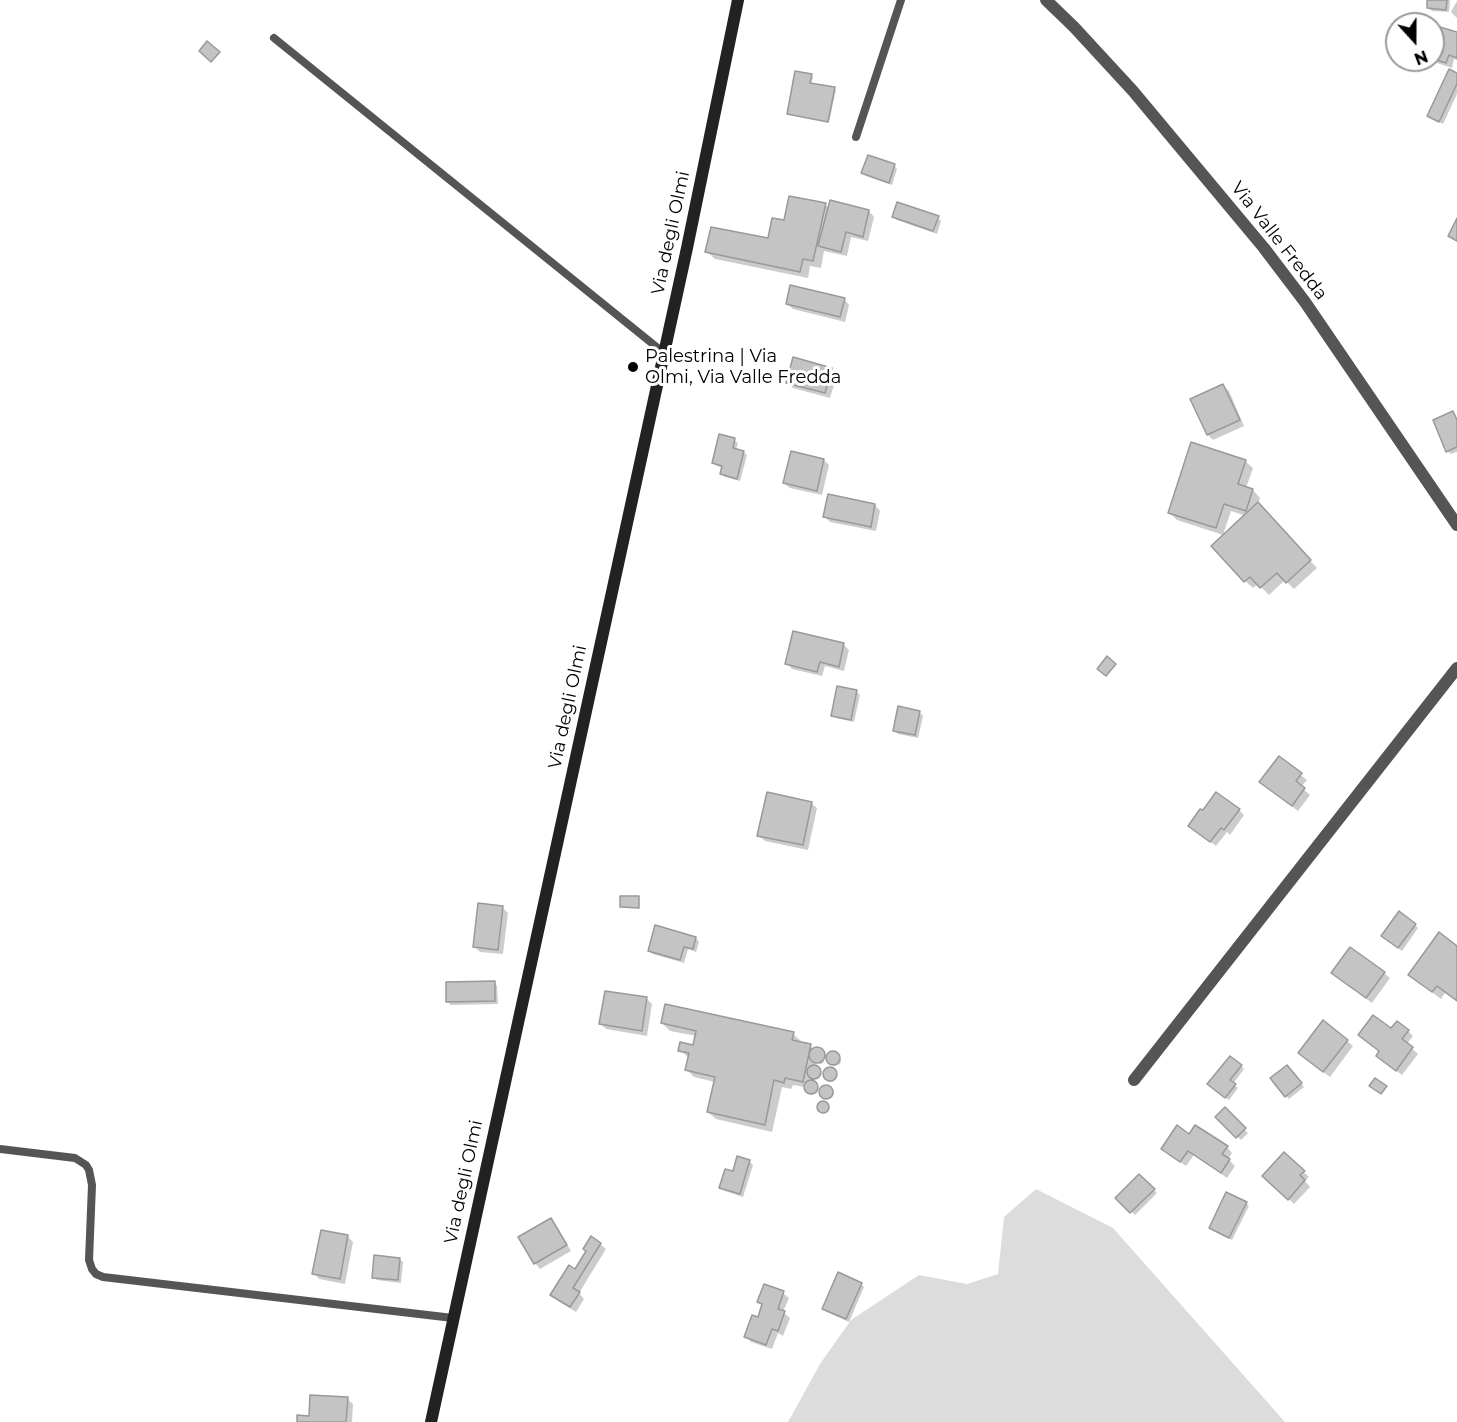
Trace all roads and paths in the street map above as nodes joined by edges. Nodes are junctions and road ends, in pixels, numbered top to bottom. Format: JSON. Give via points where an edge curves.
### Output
{"nodes":[{"id":1,"x":738,"y":0,"type":"edge"},
{"id":2,"x":901,"y":0,"type":"edge"},
{"id":3,"x":1046,"y":0,"type":"edge"},
{"id":4,"x":274,"y":38,"type":"dead end"},
{"id":5,"x":856,"y":137,"type":"dead end"},
{"id":6,"x":664,"y":352,"type":"junction"},
{"id":7,"x":1457,"y":525,"type":"edge"},
{"id":8,"x":1457,"y":668,"type":"edge"},
{"id":9,"x":1134,"y":1080,"type":"dead end"},
{"id":10,"x":0,"y":1149,"type":"edge"},
{"id":11,"x":453,"y":1318,"type":"junction"},
{"id":12,"x":431,"y":1422,"type":"edge"}],
"edges":[{"from":1,"to":6,"type":"street","name":"Via degli Olmi"},
{"from":2,"to":5,"type":"lane"},
{"from":3,"to":7,"type":"street","name":"Via Valle Fredda","via":[[1133,91],[1264,248]]},
{"from":4,"to":6,"type":"lane"},
{"from":6,"to":11,"type":"street","name":"Via degli Olmi"},
{"from":8,"to":9,"type":"street"},
{"from":10,"to":11,"type":"lane","via":[[75,1158],[86,1165],[92,1185],[89,1260],[96,1274],[103,1277]]},
{"from":11,"to":12,"type":"street","name":"Via degli Olmi"}]}
